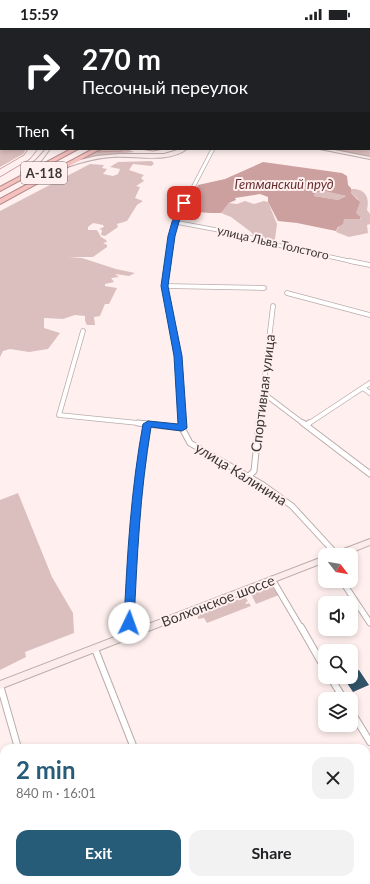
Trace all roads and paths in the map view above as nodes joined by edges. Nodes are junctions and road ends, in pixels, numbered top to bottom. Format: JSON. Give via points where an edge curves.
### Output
{"nodes":[{"id":1,"x":47,"y":150,"type":"edge"},
{"id":2,"x":65,"y":150,"type":"edge"},
{"id":3,"x":73,"y":150,"type":"edge"},
{"id":4,"x":85,"y":150,"type":"edge"},
{"id":5,"x":94,"y":150,"type":"edge"},
{"id":6,"x":133,"y":150,"type":"edge"},
{"id":7,"x":176,"y":150,"type":"edge"},
{"id":8,"x":182,"y":150,"type":"edge"},
{"id":9,"x":212,"y":150,"type":"edge"},
{"id":10,"x":327,"y":150,"type":"edge"},
{"id":11,"x":370,"y":158,"type":"edge"},
{"id":12,"x":23,"y":173,"type":"junction"},
{"id":13,"x":49,"y":175,"type":"junction"},
{"id":14,"x":0,"y":185,"type":"edge"},
{"id":15,"x":0,"y":189,"type":"edge"},
{"id":16,"x":0,"y":197,"type":"edge"},
{"id":17,"x":0,"y":202,"type":"edge"},
{"id":18,"x":175,"y":222,"type":"junction"},
{"id":19,"x":370,"y":265,"type":"edge"},
{"id":20,"x":165,"y":286,"type":"junction"},
{"id":21,"x":264,"y":288,"type":"dead end"},
{"id":22,"x":287,"y":293,"type":"dead end"},
{"id":23,"x":273,"y":306,"type":"dead end"},
{"id":24,"x":370,"y":315,"type":"edge"},
{"id":25,"x":83,"y":332,"type":"dead end"},
{"id":26,"x":370,"y":384,"type":"edge"},
{"id":27,"x":363,"y":388,"type":"junction"},
{"id":28,"x":370,"y":392,"type":"edge"},
{"id":29,"x":263,"y":393,"type":"junction"},
{"id":30,"x":148,"y":424,"type":"junction"},
{"id":31,"x":306,"y":425,"type":"junction"},
{"id":32,"x":182,"y":428,"type":"junction"},
{"id":33,"x":370,"y":474,"type":"edge"},
{"id":34,"x":248,"y":477,"type":"junction"},
{"id":35,"x":370,"y":542,"type":"edge"},
{"id":36,"x":331,"y":548,"type":"edge"},
{"id":37,"x":355,"y":548,"type":"edge"},
{"id":38,"x":318,"y":562,"type":"edge"},
{"id":39,"x":272,"y":579,"type":"junction"},
{"id":40,"x":347,"y":588,"type":"edge"},
{"id":41,"x":370,"y":623,"type":"edge"},
{"id":42,"x":133,"y":634,"type":"junction"},
{"id":43,"x":95,"y":649,"type":"junction"},
{"id":44,"x":318,"y":657,"type":"edge"},
{"id":45,"x":0,"y":685,"type":"edge"},
{"id":46,"x":358,"y":722,"type":"edge"},
{"id":47,"x":370,"y":742,"type":"edge"},
{"id":48,"x":17,"y":744,"type":"edge"},
{"id":49,"x":132,"y":744,"type":"edge"}],
"edges":[{"from":1,"to":12,"type":"main road"},
{"from":2,"to":12,"type":"highway"},
{"from":3,"to":15,"type":"highway","number":"А-118"},
{"from":4,"to":16,"type":"highway","number":"А-118"},
{"from":5,"to":13,"type":"highway"},
{"from":6,"to":7,"type":"main road","via":[[156,154]]},
{"from":8,"to":13,"type":"main road","via":[[163,156],[95,157]]},
{"from":9,"to":18,"type":"street","name":"улица Калинина"},
{"from":10,"to":11,"type":"main road"},
{"from":12,"to":14,"type":"highway"},
{"from":13,"to":17,"type":"highway"},
{"from":18,"to":19,"type":"street","name":"улица Льва Толстого","via":[[244,234],[262,242]]},
{"from":18,"to":20,"type":"street","name":"улица Калинина"},
{"from":20,"to":21,"type":"street"},
{"from":20,"to":32,"type":"street","name":"улица Калинина","via":[[178,356]]},
{"from":22,"to":24,"type":"street"},
{"from":23,"to":29,"type":"street","name":"Спортивная улица"},
{"from":25,"to":30,"type":"street","via":[[59,415]]},
{"from":26,"to":27,"type":"street"},
{"from":27,"to":28,"type":"street"},
{"from":27,"to":31,"type":"street"},
{"from":29,"to":31,"type":"street"},
{"from":29,"to":34,"type":"street","name":"Спортивная улица","via":[[254,471]]},
{"from":30,"to":32,"type":"street"},
{"from":30,"to":42,"type":"street","via":[[142,453],[133,544],[129,623]]},
{"from":31,"to":33,"type":"street"},
{"from":32,"to":34,"type":"street","name":"улица Калинина","via":[[190,443]]},
{"from":34,"to":36,"type":"street","name":"улица Калинина","via":[[292,506]]},
{"from":35,"to":37,"type":"main road"},
{"from":38,"to":39,"type":"main road","name":"Волхонское шоссе"},
{"from":39,"to":42,"type":"main road","name":"Волхонское шоссе"},
{"from":39,"to":44,"type":"street"},
{"from":40,"to":41,"type":"street"},
{"from":42,"to":43,"type":"main road","name":"Волхонское шоссе"},
{"from":43,"to":45,"type":"main road","name":"Волхонское шоссе"},
{"from":43,"to":49,"type":"street"},
{"from":45,"to":48,"type":"street"},
{"from":46,"to":47,"type":"street"}]}
